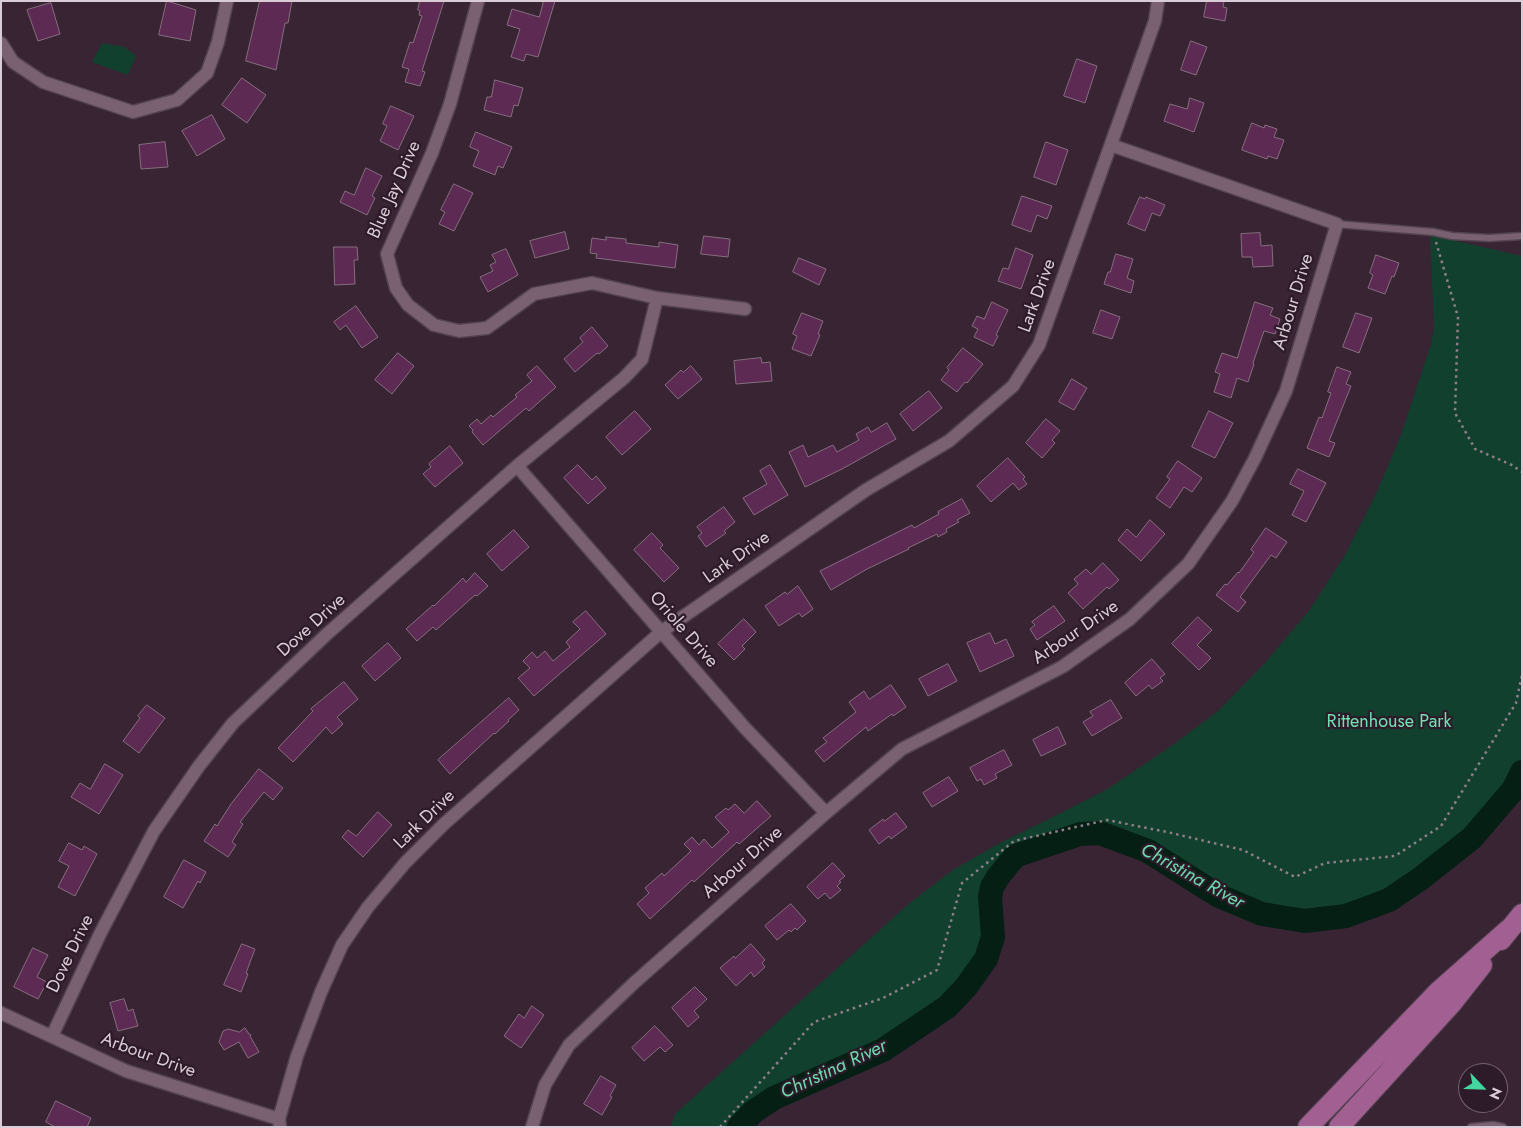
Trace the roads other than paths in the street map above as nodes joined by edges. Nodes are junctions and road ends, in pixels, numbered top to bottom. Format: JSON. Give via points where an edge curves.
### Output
{"nodes":[{"id":1,"x":227,"y":1,"type":"edge"},
{"id":2,"x":478,"y":1,"type":"edge"},
{"id":3,"x":1158,"y":1,"type":"edge"},
{"id":4,"x":1,"y":43,"type":"edge"},
{"id":5,"x":1112,"y":145,"type":"junction"},
{"id":6,"x":1337,"y":224,"type":"junction"},
{"id":7,"x":1522,"y":236,"type":"edge"},
{"id":8,"x":657,"y":298,"type":"junction"},
{"id":9,"x":745,"y":309,"type":"dead end"},
{"id":10,"x":517,"y":466,"type":"junction"},
{"id":11,"x":661,"y":632,"type":"junction"},
{"id":12,"x":826,"y":813,"type":"junction"},
{"id":13,"x":1515,"y":922,"type":"edge"},
{"id":14,"x":1,"y":1013,"type":"edge"},
{"id":15,"x":52,"y":1036,"type":"junction"},
{"id":16,"x":280,"y":1123,"type":"edge"},
{"id":17,"x":532,"y":1127,"type":"edge"},
{"id":18,"x":1308,"y":1127,"type":"edge"},
{"id":19,"x":1338,"y":1127,"type":"edge"},
{"id":20,"x":1472,"y":1127,"type":"edge"},
{"id":21,"x":1503,"y":1127,"type":"edge"}],
"edges":[{"from":1,"to":4,"type":"street","via":[[207,73],[177,100],[133,112],[43,82],[13,62]]},
{"from":2,"to":8,"type":"street","name":"Blue Jay Drive","via":[[450,104],[387,254],[396,288],[408,305],[434,325],[459,331],[487,328],[534,294],[592,284]]},
{"from":3,"to":5,"type":"street","name":"Lark Drive","via":[[1155,21]]},
{"from":5,"to":6,"type":"street"},
{"from":5,"to":11,"type":"street","name":"Lark Drive","via":[[1039,344],[1013,386],[949,441],[866,490]]},
{"from":6,"to":7,"type":"lane","via":[[1452,236]]},
{"from":6,"to":12,"type":"street","name":"Arbour Drive","via":[[1286,391],[1256,458],[1232,501],[1188,564],[1130,619],[1062,667],[902,749]]},
{"from":8,"to":9,"type":"street","name":"Blue Jay Drive"},
{"from":8,"to":10,"type":"street","name":"Dove Drive","via":[[642,360]]},
{"from":10,"to":11,"type":"street","name":"Oriole Drive"},
{"from":10,"to":15,"type":"street","name":"Dove Drive","via":[[233,723],[154,831]]},
{"from":11,"to":12,"type":"street","name":"Oriole Drive","via":[[745,728]]},
{"from":11,"to":16,"type":"street","name":"Lark Drive","via":[[444,824],[368,907],[342,945],[322,992],[297,1056]]},
{"from":12,"to":17,"type":"street","name":"Arbour Drive","via":[[569,1045],[545,1085]]},
{"from":13,"to":18,"type":"main road","via":[[1438,991]]},
{"from":13,"to":19,"type":"main road","via":[[1452,1003]]},
{"from":14,"to":15,"type":"street","name":"Arbour Drive"},
{"from":15,"to":16,"type":"street","name":"Arbour Drive","via":[[126,1071]]},
{"from":20,"to":21,"type":"lane"}]}
